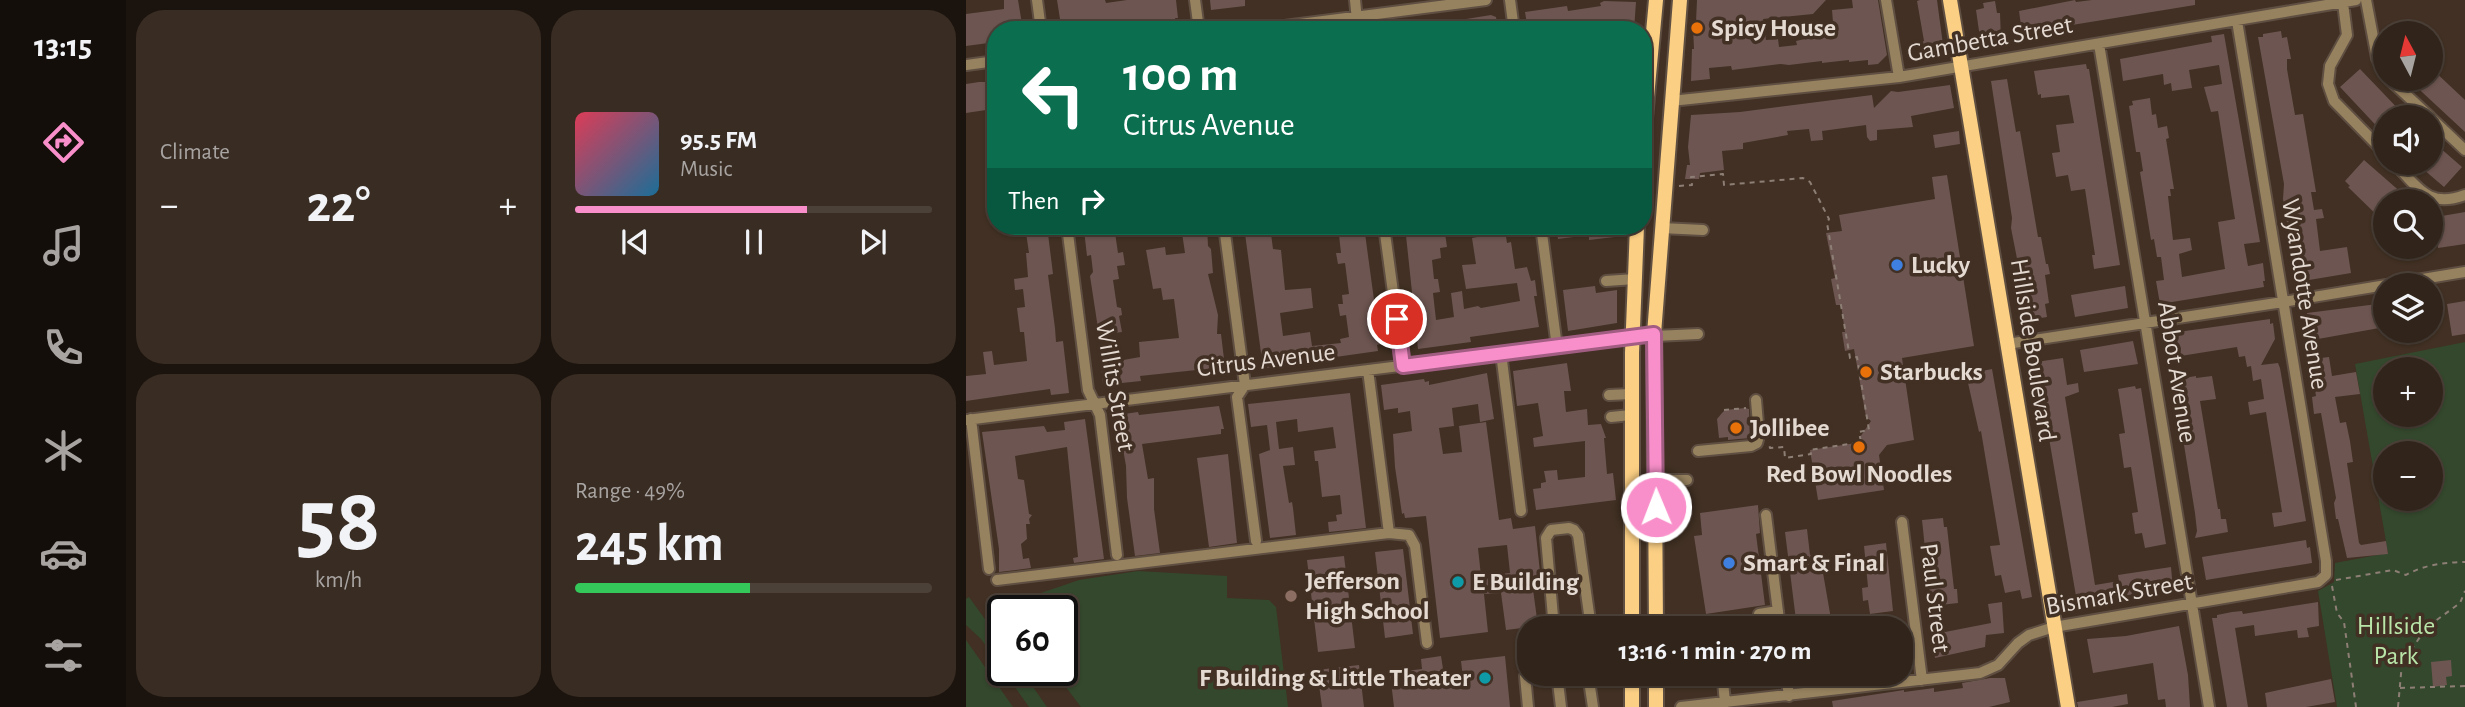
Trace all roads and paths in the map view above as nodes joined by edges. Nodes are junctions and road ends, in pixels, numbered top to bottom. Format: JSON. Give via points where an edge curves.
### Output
{"nodes":[{"id":1,"x":1037,"y":0,"type":"edge"},
{"id":2,"x":1195,"y":0,"type":"edge"},
{"id":3,"x":1355,"y":0,"type":"edge"},
{"id":4,"x":1486,"y":0,"type":"edge"},
{"id":5,"x":1510,"y":0,"type":"edge"},
{"id":6,"x":1656,"y":0,"type":"edge"},
{"id":7,"x":1680,"y":0,"type":"edge"},
{"id":8,"x":1886,"y":0,"type":"edge"},
{"id":9,"x":1950,"y":0,"type":"edge"},
{"id":10,"x":2356,"y":0,"type":"edge"},
{"id":11,"x":2366,"y":0,"type":"edge"},
{"id":12,"x":2343,"y":3,"type":"junction"},
{"id":13,"x":1357,"y":16,"type":"junction"},
{"id":14,"x":1040,"y":21,"type":"edge"},
{"id":15,"x":1198,"y":21,"type":"edge"},
{"id":16,"x":1320,"y":21,"type":"edge"},
{"id":17,"x":1358,"y":21,"type":"edge"},
{"id":18,"x":1513,"y":21,"type":"edge"},
{"id":19,"x":2237,"y":21,"type":"junction"},
{"id":20,"x":2373,"y":37,"type":"edge"},
{"id":21,"x":1652,"y":43,"type":"edge"},
{"id":22,"x":2099,"y":44,"type":"junction"},
{"id":23,"x":987,"y":62,"type":"edge"},
{"id":24,"x":966,"y":65,"type":"edge"},
{"id":25,"x":1961,"y":68,"type":"junction"},
{"id":26,"x":1899,"y":77,"type":"junction"},
{"id":27,"x":2402,"y":91,"type":"edge"},
{"id":28,"x":1671,"y":101,"type":"junction"},
{"id":29,"x":2416,"y":105,"type":"edge"},
{"id":30,"x":2443,"y":130,"type":"edge"},
{"id":31,"x":2373,"y":141,"type":"edge"},
{"id":32,"x":2465,"y":150,"type":"edge"},
{"id":33,"x":2406,"y":175,"type":"edge"},
{"id":34,"x":1664,"y":187,"type":"junction"},
{"id":35,"x":2465,"y":195,"type":"edge"},
{"id":36,"x":1661,"y":228,"type":"junction"},
{"id":37,"x":1703,"y":230,"type":"dead end"},
{"id":38,"x":1068,"y":235,"type":"edge"},
{"id":39,"x":1225,"y":235,"type":"edge"},
{"id":40,"x":1385,"y":235,"type":"edge"},
{"id":41,"x":1542,"y":235,"type":"edge"},
{"id":42,"x":1637,"y":235,"type":"edge"},
{"id":43,"x":2465,"y":272,"type":"edge"},
{"id":44,"x":1635,"y":279,"type":"junction"},
{"id":45,"x":1605,"y":281,"type":"dead end"},
{"id":46,"x":2283,"y":302,"type":"junction"},
{"id":47,"x":2146,"y":323,"type":"junction"},
{"id":48,"x":1654,"y":334,"type":"junction"},
{"id":49,"x":1698,"y":334,"type":"dead end"},
{"id":50,"x":1633,"y":337,"type":"junction"},
{"id":51,"x":1557,"y":347,"type":"junction"},
{"id":52,"x":2003,"y":348,"type":"junction"},
{"id":53,"x":1501,"y":354,"type":"junction"},
{"id":54,"x":1403,"y":366,"type":"junction"},
{"id":55,"x":1368,"y":370,"type":"junction"},
{"id":56,"x":1245,"y":385,"type":"junction"},
{"id":57,"x":1631,"y":394,"type":"junction"},
{"id":58,"x":1609,"y":396,"type":"dead end"},
{"id":59,"x":1095,"y":404,"type":"junction"},
{"id":60,"x":1757,"y":404,"type":"joint"},
{"id":61,"x":1724,"y":410,"type":"dead end"},
{"id":62,"x":1631,"y":415,"type":"junction"},
{"id":63,"x":1611,"y":417,"type":"dead end"},
{"id":64,"x":969,"y":419,"type":"edge"},
{"id":65,"x":1768,"y":435,"type":"dead end"},
{"id":66,"x":1698,"y":451,"type":"dead end"},
{"id":67,"x":1527,"y":458,"type":"dead end"},
{"id":68,"x":1515,"y":459,"type":"junction"},
{"id":69,"x":1655,"y":480,"type":"junction"},
{"id":70,"x":1687,"y":480,"type":"dead end"},
{"id":71,"x":1521,"y":511,"type":"dead end"},
{"id":72,"x":1766,"y":515,"type":"dead end"},
{"id":73,"x":1902,"y":522,"type":"dead end"},
{"id":74,"x":1389,"y":531,"type":"junction"},
{"id":75,"x":1256,"y":541,"type":"dead end"},
{"id":76,"x":1117,"y":555,"type":"dead end"},
{"id":77,"x":2465,"y":562,"type":"edge"},
{"id":78,"x":989,"y":569,"type":"dead end"},
{"id":79,"x":2326,"y":575,"type":"joint"},
{"id":80,"x":997,"y":580,"type":"dead end"},
{"id":81,"x":2465,"y":591,"type":"edge"},
{"id":82,"x":2460,"y":603,"type":"junction"},
{"id":83,"x":2465,"y":603,"type":"edge"},
{"id":84,"x":2192,"y":604,"type":"junction"},
{"id":85,"x":1778,"y":611,"type":"junction"},
{"id":86,"x":1759,"y":614,"type":"dead end"},
{"id":87,"x":1553,"y":616,"type":"edge"},
{"id":88,"x":1589,"y":616,"type":"edge"},
{"id":89,"x":1632,"y":616,"type":"edge"},
{"id":90,"x":1656,"y":616,"type":"edge"},
{"id":91,"x":1779,"y":616,"type":"edge"},
{"id":92,"x":2054,"y":627,"type":"junction"},
{"id":93,"x":1427,"y":643,"type":"dead end"},
{"id":94,"x":1922,"y":680,"type":"junction"},
{"id":95,"x":1526,"y":686,"type":"edge"},
{"id":96,"x":1559,"y":686,"type":"edge"},
{"id":97,"x":1590,"y":686,"type":"edge"},
{"id":98,"x":1632,"y":686,"type":"edge"},
{"id":99,"x":1656,"y":686,"type":"edge"},
{"id":100,"x":1723,"y":686,"type":"edge"},
{"id":101,"x":1788,"y":686,"type":"edge"},
{"id":102,"x":2465,"y":686,"type":"edge"},
{"id":103,"x":2399,"y":688,"type":"junction"},
{"id":104,"x":1789,"y":696,"type":"junction"},
{"id":105,"x":1725,"y":702,"type":"junction"},
{"id":106,"x":1528,"y":707,"type":"edge"},
{"id":107,"x":1562,"y":707,"type":"edge"},
{"id":108,"x":1593,"y":707,"type":"edge"},
{"id":109,"x":1632,"y":707,"type":"edge"},
{"id":110,"x":1656,"y":707,"type":"edge"},
{"id":111,"x":1681,"y":707,"type":"edge"},
{"id":112,"x":1689,"y":707,"type":"edge"},
{"id":113,"x":2068,"y":707,"type":"edge"},
{"id":114,"x":2209,"y":707,"type":"edge"},
{"id":115,"x":2356,"y":707,"type":"edge"},
{"id":116,"x":2398,"y":707,"type":"edge"}],
"edges":[{"from":1,"to":14,"type":"street"},
{"from":2,"to":15,"type":"street"},
{"from":3,"to":13,"type":"street"},
{"from":4,"to":13,"type":"street"},
{"from":5,"to":18,"type":"street"},
{"from":6,"to":21,"type":"main road"},
{"from":7,"to":28,"type":"main road"},
{"from":8,"to":26,"type":"street"},
{"from":9,"to":25,"type":"main road","name":"Hillside Boulevard"},
{"from":10,"to":12,"type":"street","name":"Gambetta Street"},
{"from":11,"to":20,"type":"street"},
{"from":12,"to":19,"type":"street","name":"Gambetta Street"},
{"from":12,"to":31,"type":"street","via":[[2347,35],[2330,66],[2328,84],[2333,101]]},
{"from":13,"to":16,"type":"street"},
{"from":13,"to":17,"type":"street"},
{"from":19,"to":22,"type":"street","name":"Gambetta Street"},
{"from":19,"to":46,"type":"street","name":"Wyandotte Avenue"},
{"from":22,"to":25,"type":"street","name":"Gambetta Street"},
{"from":22,"to":47,"type":"street","name":"Abbot Avenue"},
{"from":23,"to":24,"type":"street"},
{"from":25,"to":26,"type":"street","name":"Gambetta Street"},
{"from":25,"to":52,"type":"main road","name":"Hillside Boulevard"},
{"from":26,"to":28,"type":"street","name":"Gambetta Street"},
{"from":27,"to":29,"type":"street"},
{"from":28,"to":34,"type":"main road"},
{"from":30,"to":32,"type":"street"},
{"from":33,"to":35,"type":"street","via":[[2427,196],[2444,201]]},
{"from":34,"to":36,"type":"main road"},
{"from":34,"to":65,"type":"path","via":[[1692,185],[1691,177],[1723,174],[1724,185],[1803,178],[1810,182],[1828,216],[1850,358],[1857,357],[1869,430],[1859,432],[1861,442],[1785,458],[1784,447],[1770,448]]},
{"from":36,"to":37,"type":"street"},
{"from":36,"to":48,"type":"main road"},
{"from":38,"to":59,"type":"street","name":"Willits Street","via":[[1088,390]]},
{"from":39,"to":56,"type":"street"},
{"from":40,"to":54,"type":"street"},
{"from":41,"to":51,"type":"street"},
{"from":42,"to":44,"type":"main road"},
{"from":43,"to":46,"type":"street"},
{"from":44,"to":45,"type":"street"},
{"from":44,"to":50,"type":"main road"},
{"from":46,"to":47,"type":"street"},
{"from":46,"to":79,"type":"street","name":"Wyandotte Avenue"},
{"from":47,"to":52,"type":"street"},
{"from":47,"to":84,"type":"street","name":"Abbot Avenue"},
{"from":48,"to":49,"type":"street","name":"Citrus Avenue"},
{"from":48,"to":50,"type":"street","name":"Citrus Avenue"},
{"from":48,"to":69,"type":"main road"},
{"from":50,"to":51,"type":"street","name":"Citrus Avenue"},
{"from":50,"to":57,"type":"main road"},
{"from":51,"to":53,"type":"street","name":"Citrus Avenue"},
{"from":52,"to":92,"type":"main road","name":"Hillside Boulevard"},
{"from":53,"to":54,"type":"street","name":"Citrus Avenue"},
{"from":53,"to":68,"type":"street","via":[[1516,430]]},
{"from":54,"to":55,"type":"street","name":"Citrus Avenue"},
{"from":55,"to":56,"type":"street","name":"Citrus Avenue"},
{"from":55,"to":74,"type":"street"},
{"from":56,"to":59,"type":"street","name":"Citrus Avenue"},
{"from":56,"to":75,"type":"street","via":[[1237,397]]},
{"from":57,"to":58,"type":"street"},
{"from":57,"to":62,"type":"main road"},
{"from":59,"to":64,"type":"street","name":"Citrus Avenue"},
{"from":59,"to":76,"type":"street","name":"Willits Street"},
{"from":60,"to":61,"type":"path"},
{"from":60,"to":66,"type":"street","via":[[1759,436],[1755,445]]},
{"from":62,"to":63,"type":"street"},
{"from":62,"to":89,"type":"main road"},
{"from":64,"to":78,"type":"street"},
{"from":67,"to":68,"type":"street"},
{"from":68,"to":71,"type":"street"},
{"from":69,"to":70,"type":"street"},
{"from":69,"to":90,"type":"main road"},
{"from":72,"to":85,"type":"street"},
{"from":73,"to":94,"type":"street","name":"Paul Street"},
{"from":74,"to":80,"type":"street"},
{"from":74,"to":93,"type":"street","via":[[1409,535],[1415,546]]},
{"from":77,"to":115,"type":"path","via":[[2416,569],[2406,575],[2393,570],[2337,579],[2332,587],[2344,622]]},
{"from":79,"to":84,"type":"street","name":"Bismark Street","via":[[2318,582]]},
{"from":81,"to":82,"type":"path"},
{"from":82,"to":83,"type":"path"},
{"from":82,"to":103,"type":"path","via":[[2427,627],[2402,663]]},
{"from":84,"to":92,"type":"street","name":"Bismark Street"},
{"from":84,"to":114,"type":"street","name":"Abbot Avenue"},
{"from":85,"to":86,"type":"street"},
{"from":85,"to":91,"type":"street"},
{"from":87,"to":88,"type":"street","via":[[1546,538],[1551,530],[1569,528],[1578,536]]},
{"from":92,"to":94,"type":"street","name":"Bismark Street","via":[[2029,635],[2013,656],[1980,673]]},
{"from":92,"to":113,"type":"main road","name":"Hillside Boulevard"},
{"from":94,"to":104,"type":"street","name":"Bismark Street"},
{"from":95,"to":106,"type":"street"},
{"from":96,"to":107,"type":"street"},
{"from":97,"to":108,"type":"street"},
{"from":98,"to":109,"type":"main road"},
{"from":99,"to":110,"type":"main road"},
{"from":100,"to":105,"type":"street"},
{"from":101,"to":104,"type":"street"},
{"from":102,"to":103,"type":"path"},
{"from":103,"to":116,"type":"path"},
{"from":104,"to":105,"type":"street","name":"Bismark Street"},
{"from":105,"to":112,"type":"street","name":"Bismark Street"},
{"from":111,"to":112,"type":"street","name":"Bismark Street"}]}
